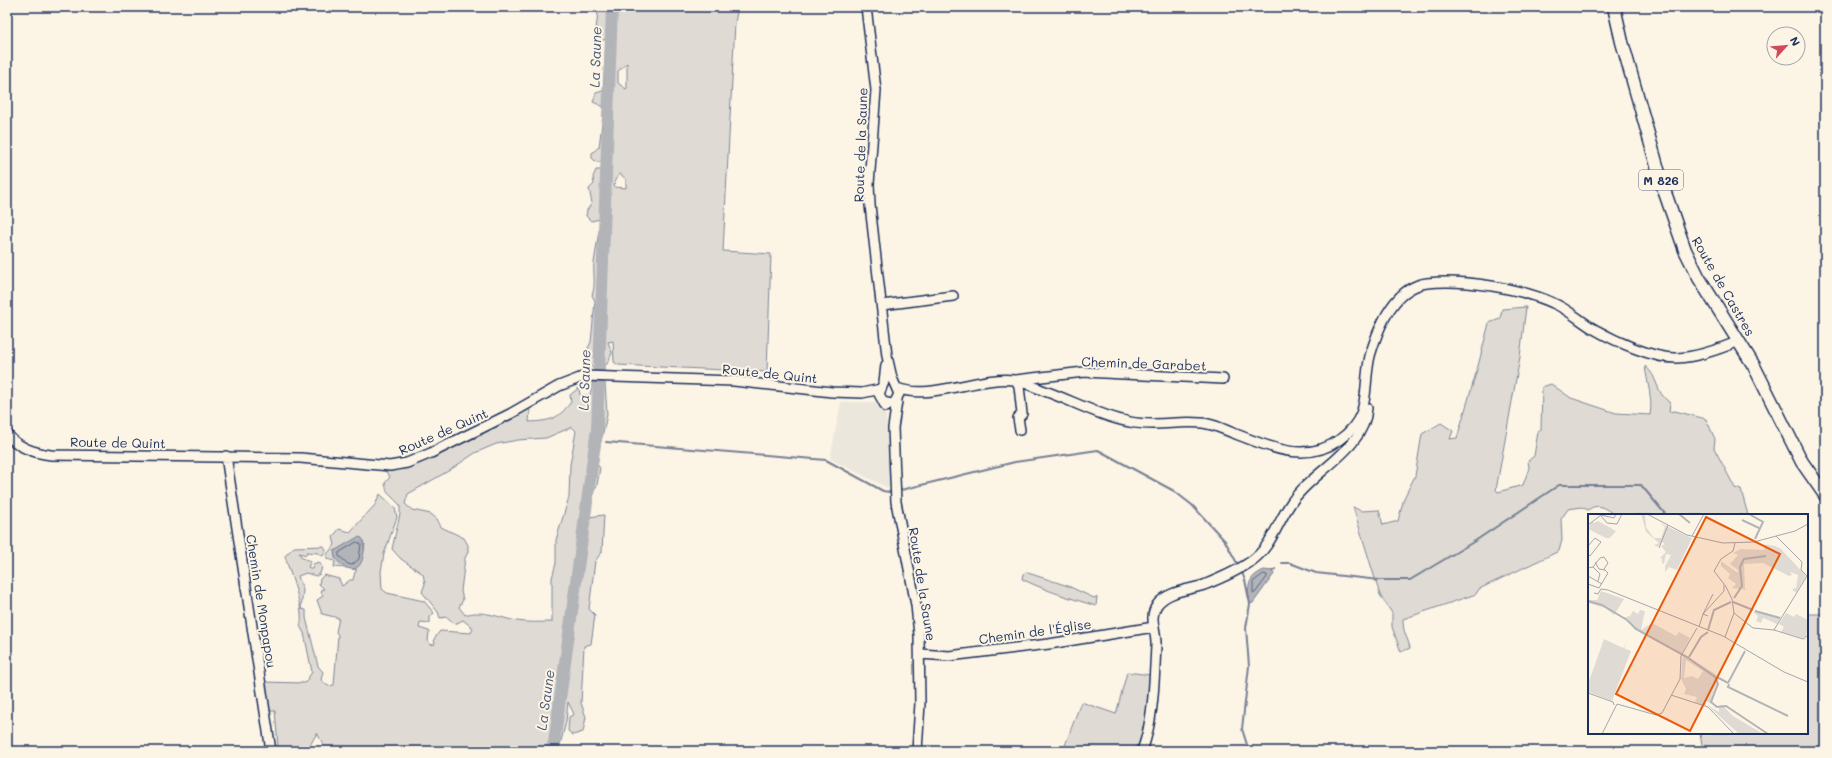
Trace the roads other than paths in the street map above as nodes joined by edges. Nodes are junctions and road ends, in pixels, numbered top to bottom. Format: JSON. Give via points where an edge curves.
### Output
{"nodes":[{"id":1,"x":866,"y":7,"type":"edge"},
{"id":2,"x":1614,"y":7,"type":"edge"},
{"id":3,"x":953,"y":296,"type":"dead end"},
{"id":4,"x":882,"y":305,"type":"junction"},
{"id":5,"x":1739,"y":341,"type":"junction"},
{"id":6,"x":887,"y":356,"type":"junction"},
{"id":7,"x":1223,"y":379,"type":"dead end"},
{"id":8,"x":1016,"y":380,"type":"junction"},
{"id":9,"x":896,"y":387,"type":"junction"},
{"id":10,"x":882,"y":388,"type":"junction"},
{"id":11,"x":913,"y":392,"type":"junction"},
{"id":12,"x":862,"y":393,"type":"junction"},
{"id":13,"x":1366,"y":397,"type":"junction"},
{"id":14,"x":897,"y":400,"type":"junction"},
{"id":15,"x":882,"y":401,"type":"junction"},
{"id":16,"x":893,"y":422,"type":"junction"},
{"id":17,"x":1020,"y":430,"type":"dead end"},
{"id":18,"x":7,"y":434,"type":"edge"},
{"id":19,"x":226,"y":456,"type":"junction"},
{"id":20,"x":1825,"y":495,"type":"edge"},
{"id":21,"x":1154,"y":627,"type":"junction"},
{"id":22,"x":920,"y":654,"type":"junction"},
{"id":23,"x":271,"y":751,"type":"edge"},
{"id":24,"x":917,"y":751,"type":"edge"},
{"id":25,"x":1142,"y":751,"type":"edge"}],
"edges":[{"from":1,"to":4,"type":"street","name":"Route de la Saune","via":[[876,90],[869,198]]},
{"from":2,"to":5,"type":"main road","name":"Route de Castres","number":"M 826","via":[[1645,126],[1677,230],[1700,278]]},
{"from":3,"to":4,"type":"street"},
{"from":4,"to":6,"type":"street","name":"Route de la Saune"},
{"from":5,"to":13,"type":"street","name":"Chemin de Garabet","via":[[1687,357],[1661,356],[1608,336],[1543,299],[1480,285],[1428,283],[1413,286],[1403,292],[1385,318],[1370,356]]},
{"from":5,"to":20,"type":"main road","name":"Route de Castres","number":"M 826","via":[[1802,462]]},
{"from":6,"to":9,"type":"street","name":"Route de la Saune"},
{"from":6,"to":10,"type":"street","name":"Route de la Saune"},
{"from":7,"to":8,"type":"street","name":"Chemin de Garabet","via":[[1084,372]]},
{"from":8,"to":11,"type":"street","name":"Chemin de Garabet"},
{"from":8,"to":13,"type":"street","name":"Chemin de Garabet","via":[[1116,419],[1137,424],[1212,424],[1278,450],[1299,453],[1320,449],[1342,438],[1357,421]]},
{"from":8,"to":17,"type":"street","via":[[1022,414],[1018,418]]},
{"from":9,"to":10,"type":"street","via":[[890,384]]},
{"from":9,"to":11,"type":"street","name":"Chemin de Garabet"},
{"from":9,"to":14,"type":"street","via":[[899,394]]},
{"from":10,"to":12,"type":"street","name":"Route de Quint"},
{"from":10,"to":15,"type":"street","via":[[879,394]]},
{"from":11,"to":14,"type":"street","name":"Chemin de Garabet"},
{"from":12,"to":15,"type":"street","name":"Route de Quint"},
{"from":12,"to":19,"type":"street","name":"Route de Quint","via":[[823,392],[734,381],[590,376],[568,382],[444,447],[401,464],[377,466],[320,459]]},
{"from":13,"to":21,"type":"street","via":[[1366,414],[1360,431],[1342,453],[1298,493],[1264,550],[1235,571],[1162,600],[1154,610]]},
{"from":14,"to":15,"type":"street","via":[[891,404]]},
{"from":14,"to":16,"type":"street","name":"Route de la Saune"},
{"from":15,"to":16,"type":"street","name":"Route de la Saune"},
{"from":16,"to":22,"type":"street","name":"Route de la Saune","via":[[896,502],[916,605]]},
{"from":18,"to":19,"type":"street","name":"Route de Quint","via":[[23,447],[47,454]]},
{"from":19,"to":23,"type":"street","name":"Chemin de Monpapou"},
{"from":21,"to":22,"type":"street","name":"Chemin de l'Église","via":[[1049,644],[949,656]]},
{"from":21,"to":25,"type":"street","via":[[1156,644],[1151,713]]},
{"from":22,"to":24,"type":"street","name":"Route de la Saune"}]}
